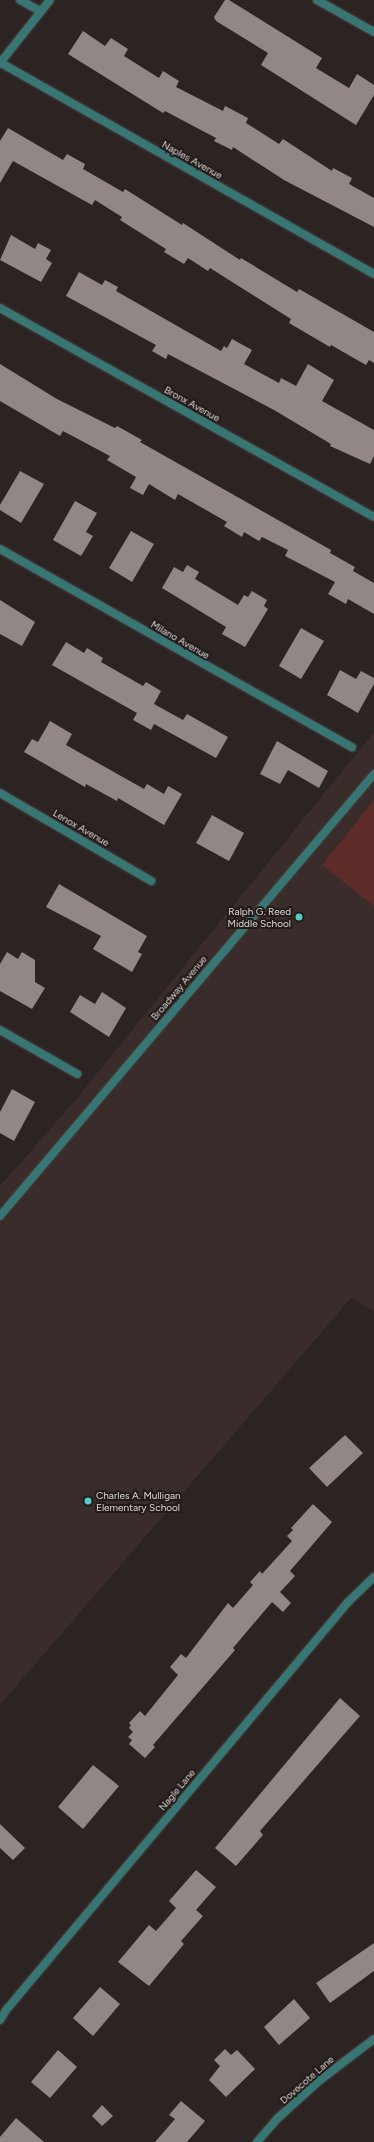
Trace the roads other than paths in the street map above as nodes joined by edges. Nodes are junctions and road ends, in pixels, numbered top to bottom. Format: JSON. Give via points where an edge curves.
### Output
{"nodes":[{"id":1,"x":20,"y":0,"type":"edge"},
{"id":2,"x":50,"y":0,"type":"edge"},
{"id":3,"x":317,"y":0,"type":"edge"},
{"id":4,"x":40,"y":12,"type":"junction"},
{"id":5,"x":374,"y":32,"type":"edge"},
{"id":6,"x":0,"y":63,"type":"edge"},
{"id":7,"x":374,"y":274,"type":"edge"},
{"id":8,"x":0,"y":308,"type":"edge"},
{"id":9,"x":374,"y":517,"type":"edge"},
{"id":10,"x":0,"y":549,"type":"edge"},
{"id":11,"x":352,"y":747,"type":"dead end"},
{"id":12,"x":374,"y":774,"type":"edge"},
{"id":13,"x":0,"y":793,"type":"edge"},
{"id":14,"x":151,"y":881,"type":"dead end"},
{"id":15,"x":0,"y":1030,"type":"edge"},
{"id":16,"x":77,"y":1074,"type":"dead end"},
{"id":17,"x":0,"y":1216,"type":"edge"},
{"id":18,"x":374,"y":1577,"type":"edge"},
{"id":19,"x":0,"y":2020,"type":"edge"},
{"id":20,"x":374,"y":2039,"type":"edge"},
{"id":21,"x":257,"y":2142,"type":"edge"}],
"edges":[{"from":1,"to":4,"type":"street"},
{"from":2,"to":4,"type":"street"},
{"from":3,"to":5,"type":"street"},
{"from":4,"to":6,"type":"street"},
{"from":6,"to":7,"type":"street","name":"Naples Avenue"},
{"from":8,"to":9,"type":"street","name":"Bronx Avenue"},
{"from":10,"to":11,"type":"street","name":"Milano Avenue"},
{"from":12,"to":17,"type":"street","name":"Broadway Avenue"},
{"from":13,"to":14,"type":"street","name":"Lenox Avenue"},
{"from":15,"to":16,"type":"street"},
{"from":18,"to":19,"type":"street","name":"Nagle Lane","via":[[348,1602]]},
{"from":20,"to":21,"type":"street","name":"Dovecote Lane","via":[[320,2080],[278,2118]]}]}
